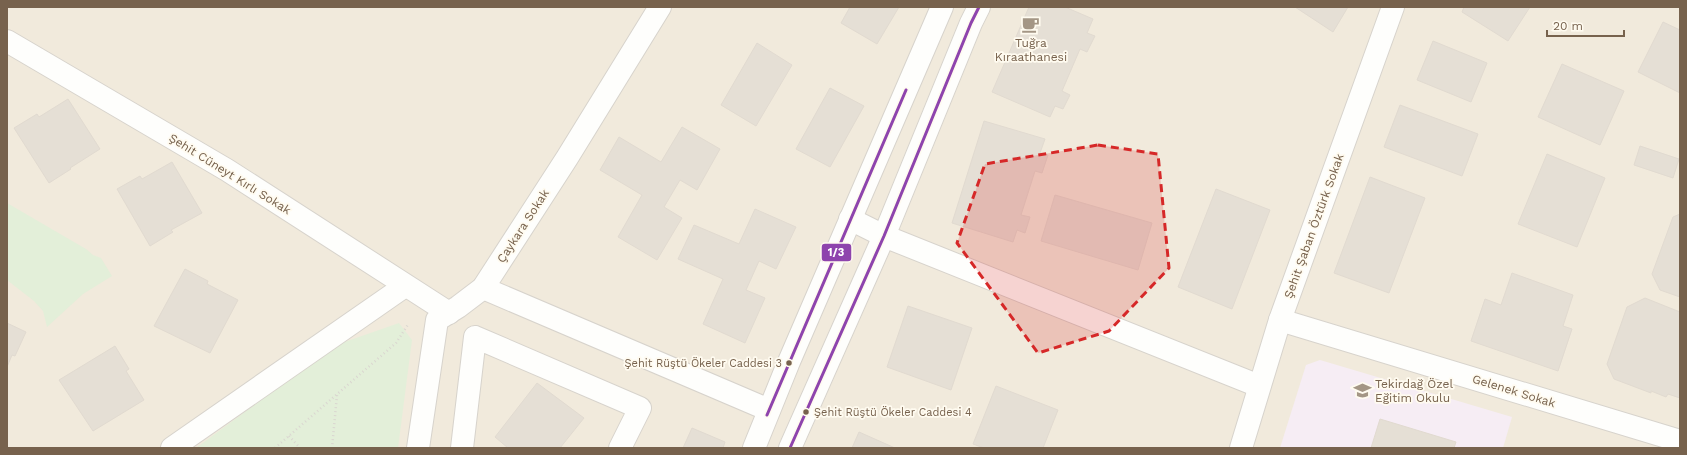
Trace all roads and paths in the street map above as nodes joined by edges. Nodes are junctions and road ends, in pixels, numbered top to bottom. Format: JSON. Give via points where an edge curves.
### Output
{"nodes":[{"id":1,"x":660,"y":7,"type":"edge"},
{"id":2,"x":942,"y":7,"type":"edge"},
{"id":3,"x":979,"y":7,"type":"edge"},
{"id":4,"x":1393,"y":7,"type":"edge"},
{"id":5,"x":7,"y":41,"type":"edge"},
{"id":6,"x":850,"y":219,"type":"junction"},
{"id":7,"x":884,"y":236,"type":"junction"},
{"id":8,"x":405,"y":286,"type":"junction"},
{"id":9,"x":483,"y":288,"type":"junction"},
{"id":10,"x":449,"y":313,"type":"junction"},
{"id":11,"x":1280,"y":320,"type":"junction"},
{"id":12,"x":410,"y":323,"type":"dead end"},
{"id":13,"x":1259,"y":386,"type":"junction"},
{"id":14,"x":337,"y":394,"type":"junction"},
{"id":15,"x":769,"y":410,"type":"junction"},
{"id":16,"x":289,"y":436,"type":"junction"},
{"id":17,"x":1680,"y":441,"type":"edge"},
{"id":18,"x":172,"y":448,"type":"edge"},
{"id":19,"x":275,"y":448,"type":"edge"},
{"id":20,"x":300,"y":448,"type":"edge"},
{"id":21,"x":332,"y":448,"type":"edge"},
{"id":22,"x":418,"y":448,"type":"edge"},
{"id":23,"x":462,"y":448,"type":"edge"},
{"id":24,"x":620,"y":448,"type":"edge"},
{"id":25,"x":754,"y":448,"type":"edge"},
{"id":26,"x":790,"y":448,"type":"edge"},
{"id":27,"x":1241,"y":448,"type":"edge"}],
"edges":[{"from":1,"to":9,"type":"street","name":"Çaykara Sokak"},
{"from":2,"to":6,"type":"street"},
{"from":3,"to":7,"type":"street"},
{"from":4,"to":11,"type":"street","name":"Şehit Şaban Öztürk Sokak"},
{"from":5,"to":8,"type":"street","name":"Şehit Cüneyt Kırlı Sokak","via":[[227,170]]},
{"from":6,"to":7,"type":"street"},
{"from":6,"to":15,"type":"street"},
{"from":7,"to":13,"type":"street"},
{"from":7,"to":26,"type":"street"},
{"from":8,"to":10,"type":"street","name":"Şehit Cüneyt Kırlı Sokak"},
{"from":8,"to":18,"type":"street"},
{"from":9,"to":10,"type":"street","name":"Çaykara Sokak"},
{"from":9,"to":15,"type":"street"},
{"from":10,"to":22,"type":"street","name":"Çaykara Sokak","via":[[437,320]]},
{"from":11,"to":13,"type":"street","name":"Şehit Şaban Öztürk Sokak"},
{"from":11,"to":17,"type":"street","name":"Gelenek Sokak"},
{"from":12,"to":14,"type":"path","via":[[396,343]]},
{"from":13,"to":27,"type":"street","name":"Şehit Şaban Öztürk Sokak"},
{"from":14,"to":16,"type":"path"},
{"from":14,"to":21,"type":"path"},
{"from":15,"to":25,"type":"street"},
{"from":16,"to":19,"type":"path"},
{"from":16,"to":20,"type":"path"},
{"from":23,"to":24,"type":"street","via":[[475,337],[640,408]]}]}
